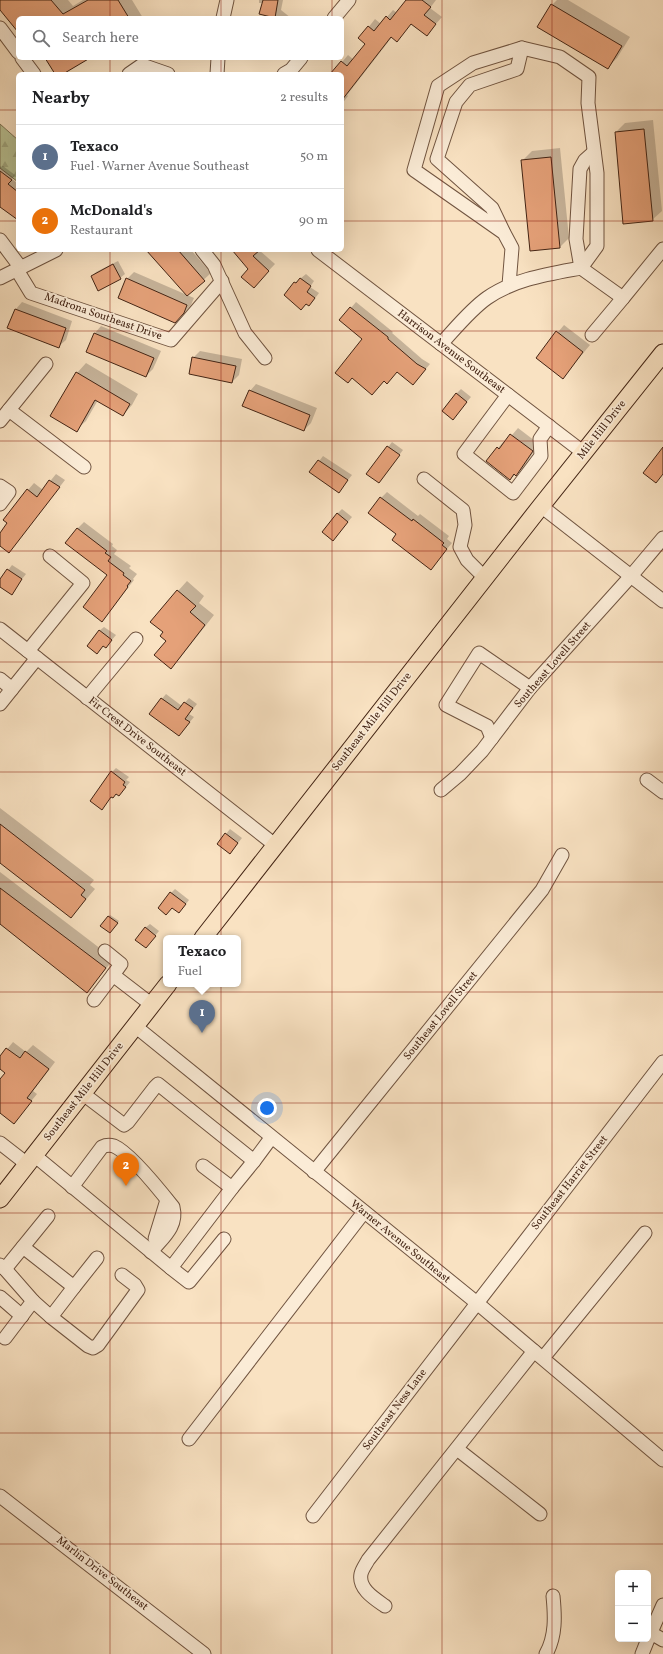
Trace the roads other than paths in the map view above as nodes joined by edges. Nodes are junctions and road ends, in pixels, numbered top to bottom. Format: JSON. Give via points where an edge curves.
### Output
{"nodes":[{"id":1,"x":226,"y":0,"type":"edge"},
{"id":2,"x":349,"y":0,"type":"edge"},
{"id":3,"x":223,"y":16,"type":"edge"},
{"id":4,"x":336,"y":16,"type":"edge"},
{"id":5,"x":0,"y":28,"type":"edge"},
{"id":6,"x":522,"y":48,"type":"junction"},
{"id":7,"x":16,"y":49,"type":"edge"},
{"id":8,"x":24,"y":60,"type":"edge"},
{"id":9,"x":218,"y":60,"type":"edge"},
{"id":10,"x":300,"y":60,"type":"edge"},
{"id":11,"x":32,"y":72,"type":"edge"},
{"id":12,"x":131,"y":72,"type":"edge"},
{"id":13,"x":162,"y":72,"type":"edge"},
{"id":14,"x":217,"y":72,"type":"edge"},
{"id":15,"x":288,"y":72,"type":"edge"},
{"id":16,"x":594,"y":152,"type":"junction"},
{"id":17,"x":504,"y":233,"type":"junction"},
{"id":18,"x":0,"y":240,"type":"edge"},
{"id":19,"x":663,"y":249,"type":"edge"},
{"id":20,"x":52,"y":252,"type":"edge"},
{"id":21,"x":204,"y":252,"type":"edge"},
{"id":22,"x":321,"y":252,"type":"edge"},
{"id":23,"x":581,"y":268,"type":"junction"},
{"id":24,"x":19,"y":269,"type":"junction"},
{"id":25,"x":0,"y":278,"type":"edge"},
{"id":26,"x":222,"y":281,"type":"junction"},
{"id":27,"x":509,"y":285,"type":"junction"},
{"id":28,"x":623,"y":298,"type":"junction"},
{"id":29,"x":592,"y":335,"type":"dead end"},
{"id":30,"x":441,"y":344,"type":"junction"},
{"id":31,"x":663,"y":353,"type":"edge"},
{"id":32,"x":265,"y":358,"type":"dead end"},
{"id":33,"x":46,"y":364,"type":"dead end"},
{"id":34,"x":508,"y":395,"type":"junction"},
{"id":35,"x":9,"y":410,"type":"junction"},
{"id":36,"x":0,"y":421,"type":"edge"},
{"id":37,"x":549,"y":426,"type":"junction"},
{"id":38,"x":584,"y":453,"type":"junction"},
{"id":39,"x":84,"y":467,"type":"dead end"},
{"id":40,"x":424,"y":479,"type":"dead end"},
{"id":41,"x":0,"y":486,"type":"edge"},
{"id":42,"x":0,"y":504,"type":"edge"},
{"id":43,"x":541,"y":506,"type":"junction"},
{"id":44,"x":663,"y":538,"type":"edge"},
{"id":45,"x":50,"y":556,"type":"dead end"},
{"id":46,"x":631,"y":576,"type":"junction"},
{"id":47,"x":485,"y":578,"type":"junction"},
{"id":48,"x":663,"y":601,"type":"edge"},
{"id":49,"x":0,"y":629,"type":"edge"},
{"id":50,"x":136,"y":639,"type":"dead end"},
{"id":51,"x":32,"y":654,"type":"junction"},
{"id":52,"x":0,"y":680,"type":"edge"},
{"id":53,"x":530,"y":688,"type":"junction"},
{"id":54,"x":12,"y":689,"type":"junction"},
{"id":55,"x":87,"y":698,"type":"junction"},
{"id":56,"x":0,"y":704,"type":"edge"},
{"id":57,"x":492,"y":738,"type":"junction"},
{"id":58,"x":647,"y":780,"type":"dead end"},
{"id":59,"x":441,"y":790,"type":"dead end"},
{"id":60,"x":663,"y":792,"type":"edge"},
{"id":61,"x":275,"y":845,"type":"junction"},
{"id":62,"x":562,"y":855,"type":"dead end"},
{"id":63,"x":205,"y":935,"type":"edge"},
{"id":64,"x":105,"y":951,"type":"dead end"},
{"id":65,"x":113,"y":975,"type":"junction"},
{"id":66,"x":166,"y":987,"type":"edge"},
{"id":67,"x":94,"y":1000,"type":"dead end"},
{"id":68,"x":152,"y":1005,"type":"junction"},
{"id":69,"x":135,"y":1026,"type":"junction"},
{"id":70,"x":663,"y":1062,"type":"edge"},
{"id":71,"x":82,"y":1093,"type":"junction"},
{"id":72,"x":271,"y":1138,"type":"junction"},
{"id":73,"x":0,"y":1143,"type":"edge"},
{"id":74,"x":31,"y":1160,"type":"junction"},
{"id":75,"x":254,"y":1161,"type":"junction"},
{"id":76,"x":203,"y":1166,"type":"dead end"},
{"id":77,"x":314,"y":1172,"type":"junction"},
{"id":78,"x":72,"y":1187,"type":"junction"},
{"id":79,"x":232,"y":1188,"type":"junction"},
{"id":80,"x":0,"y":1199,"type":"edge"},
{"id":81,"x":364,"y":1212,"type":"junction"},
{"id":82,"x":48,"y":1216,"type":"dead end"},
{"id":83,"x":645,"y":1234,"type":"dead end"},
{"id":84,"x":224,"y":1239,"type":"dead end"},
{"id":85,"x":23,"y":1247,"type":"junction"},
{"id":86,"x":154,"y":1247,"type":"junction"},
{"id":87,"x":97,"y":1258,"type":"dead end"},
{"id":88,"x":3,"y":1267,"type":"edge"},
{"id":89,"x":171,"y":1268,"type":"junction"},
{"id":90,"x":122,"y":1275,"type":"dead end"},
{"id":91,"x":74,"y":1287,"type":"junction"},
{"id":92,"x":0,"y":1297,"type":"edge"},
{"id":93,"x":33,"y":1301,"type":"junction"},
{"id":94,"x":477,"y":1303,"type":"junction"},
{"id":95,"x":22,"y":1316,"type":"junction"},
{"id":96,"x":51,"y":1317,"type":"junction"},
{"id":97,"x":5,"y":1338,"type":"dead end"},
{"id":98,"x":538,"y":1355,"type":"junction"},
{"id":99,"x":189,"y":1439,"type":"dead end"},
{"id":100,"x":457,"y":1448,"type":"junction"},
{"id":101,"x":663,"y":1460,"type":"edge"},
{"id":102,"x":0,"y":1496,"type":"edge"},
{"id":103,"x":540,"y":1514,"type":"dead end"},
{"id":104,"x":313,"y":1516,"type":"dead end"},
{"id":105,"x":552,"y":1596,"type":"dead end"},
{"id":106,"x":663,"y":1605,"type":"edge"},
{"id":107,"x":385,"y":1606,"type":"dead end"},
{"id":108,"x":651,"y":1632,"type":"edge"},
{"id":109,"x":651,"y":1637,"type":"edge"},
{"id":110,"x":663,"y":1640,"type":"edge"},
{"id":111,"x":647,"y":1642,"type":"edge"},
{"id":112,"x":204,"y":1654,"type":"edge"},
{"id":113,"x":546,"y":1654,"type":"edge"},
{"id":114,"x":642,"y":1654,"type":"edge"}],
"edges":[{"from":1,"to":3,"type":"street"},
{"from":2,"to":4,"type":"street"},
{"from":5,"to":7,"type":"street"},
{"from":6,"to":16,"type":"street","via":[[560,57],[589,77],[588,103]]},
{"from":6,"to":17,"type":"street","via":[[517,69],[470,85],[456,102],[437,159],[492,208]]},
{"from":6,"to":17,"type":"street","via":[[472,62],[438,86],[414,170]]},
{"from":8,"to":11,"type":"street"},
{"from":9,"to":14,"type":"street"},
{"from":10,"to":15,"type":"street"},
{"from":12,"to":13,"type":"street","via":[[142,65]]},
{"from":16,"to":23,"type":"street","via":[[597,173],[597,246]]},
{"from":16,"to":23,"type":"street","via":[[580,169],[576,238]]},
{"from":17,"to":27,"type":"street","via":[[512,248]]},
{"from":18,"to":24,"type":"street"},
{"from":19,"to":28,"type":"street"},
{"from":20,"to":24,"type":"street"},
{"from":21,"to":26,"type":"street"},
{"from":22,"to":30,"type":"street","name":"Harrison Avenue Southeast"},
{"from":23,"to":27,"type":"street"},
{"from":23,"to":28,"type":"street"},
{"from":24,"to":25,"type":"street"},
{"from":24,"to":26,"type":"street","name":"Madrona Southeast Drive","via":[[31,293],[171,340]]},
{"from":26,"to":32,"type":"street","via":[[245,333]]},
{"from":27,"to":30,"type":"street","via":[[486,298]]},
{"from":28,"to":29,"type":"street"},
{"from":30,"to":34,"type":"street","name":"Harrison Avenue Southeast"},
{"from":31,"to":38,"type":"main road","name":"Mile Hill Drive"},
{"from":33,"to":35,"type":"street"},
{"from":34,"to":37,"type":"street","name":"Harrison Avenue Southeast"},
{"from":34,"to":37,"type":"street","via":[[464,454],[513,493],[541,456],[540,439]]},
{"from":35,"to":36,"type":"street"},
{"from":35,"to":39,"type":"street"},
{"from":37,"to":38,"type":"street","name":"Harrison Avenue Southeast"},
{"from":38,"to":43,"type":"main road","name":"Mile Hill Drive"},
{"from":40,"to":47,"type":"street","via":[[463,510],[465,525],[460,547],[467,560]]},
{"from":41,"to":42,"type":"street","via":[[9,492]]},
{"from":43,"to":46,"type":"street"},
{"from":43,"to":47,"type":"main road","name":"Southeast Mile Hill Drive"},
{"from":44,"to":46,"type":"street","name":"Southeast Lovell Street"},
{"from":45,"to":51,"type":"street","via":[[83,583]]},
{"from":46,"to":48,"type":"street"},
{"from":46,"to":53,"type":"street","name":"Southeast Lovell Street"},
{"from":47,"to":61,"type":"main road","name":"Southeast Mile Hill Drive"},
{"from":49,"to":51,"type":"street","name":"Fir Crest Drive Southeast"},
{"from":50,"to":55,"type":"street"},
{"from":51,"to":54,"type":"street"},
{"from":51,"to":55,"type":"street","name":"Fir Crest Drive Southeast"},
{"from":52,"to":54,"type":"street"},
{"from":53,"to":57,"type":"street","name":"Southeast Lovell Street"},
{"from":53,"to":57,"type":"street","via":[[479,653],[446,705],[486,726]]},
{"from":54,"to":56,"type":"street"},
{"from":55,"to":61,"type":"street","name":"Fir Crest Drive Southeast"},
{"from":57,"to":59,"type":"street","name":"Southeast Lovell Street","via":[[460,774]]},
{"from":58,"to":60,"type":"street"},
{"from":61,"to":63,"type":"main road","name":"Southeast Mile Hill Drive"},
{"from":62,"to":77,"type":"street","name":"Southeast Lovell Street","via":[[542,890]]},
{"from":64,"to":65,"type":"street","via":[[121,964]]},
{"from":65,"to":67,"type":"street"},
{"from":65,"to":68,"type":"street"},
{"from":66,"to":68,"type":"main road","name":"Southeast Mile Hill Drive"},
{"from":68,"to":69,"type":"main road","name":"Southeast Mile Hill Drive"},
{"from":69,"to":71,"type":"main road","name":"Southeast Mile Hill Drive"},
{"from":69,"to":72,"type":"street","name":"Warner Avenue Southeast"},
{"from":70,"to":94,"type":"street","name":"Southeast Harriet Street"},
{"from":71,"to":74,"type":"main road","name":"Southeast Mile Hill Drive"},
{"from":71,"to":75,"type":"street","via":[[124,1124],[158,1084]]},
{"from":72,"to":75,"type":"street"},
{"from":72,"to":77,"type":"street","name":"Warner Avenue Southeast"},
{"from":73,"to":74,"type":"street"},
{"from":74,"to":78,"type":"street"},
{"from":74,"to":80,"type":"main road","name":"Southeast Mile Hill Drive"},
{"from":75,"to":79,"type":"street"},
{"from":76,"to":79,"type":"street"},
{"from":77,"to":81,"type":"street","name":"Warner Avenue Southeast"},
{"from":78,"to":86,"type":"street"},
{"from":78,"to":86,"type":"street","via":[[102,1147],[112,1146],[126,1154],[173,1207],[173,1225]]},
{"from":79,"to":89,"type":"street"},
{"from":81,"to":94,"type":"street","name":"Warner Avenue Southeast"},
{"from":81,"to":99,"type":"street"},
{"from":82,"to":85,"type":"street"},
{"from":83,"to":98,"type":"street"},
{"from":84,"to":89,"type":"street","via":[[189,1282]]},
{"from":85,"to":88,"type":"street"},
{"from":85,"to":91,"type":"street"},
{"from":86,"to":89,"type":"street"},
{"from":87,"to":91,"type":"street"},
{"from":88,"to":93,"type":"street"},
{"from":90,"to":96,"type":"street","via":[[138,1290],[98,1345],[92,1348],[88,1346]]},
{"from":91,"to":96,"type":"street"},
{"from":92,"to":95,"type":"street"},
{"from":93,"to":95,"type":"street"},
{"from":93,"to":96,"type":"street"},
{"from":94,"to":98,"type":"street","name":"Warner Avenue Southeast"},
{"from":94,"to":104,"type":"street","name":"Southeast Ness Lane"},
{"from":95,"to":97,"type":"street"},
{"from":98,"to":100,"type":"street"},
{"from":98,"to":101,"type":"street","name":"Warner Avenue Southeast"},
{"from":100,"to":103,"type":"street"},
{"from":100,"to":107,"type":"street","via":[[368,1560],[361,1574],[361,1582],[368,1594]]},
{"from":102,"to":112,"type":"street","name":"Marlin Drive Southeast"},
{"from":105,"to":113,"type":"street","via":[[555,1616],[553,1634]]},
{"from":106,"to":108,"type":"street"},
{"from":109,"to":110,"type":"street"},
{"from":111,"to":114,"type":"street"}]}
